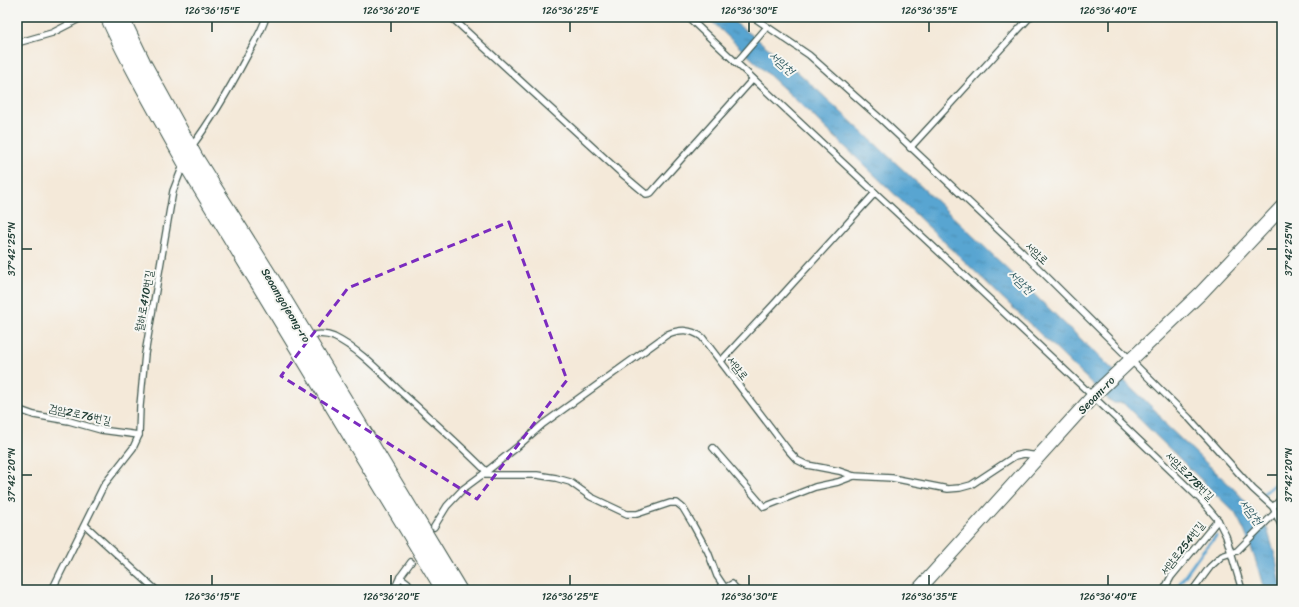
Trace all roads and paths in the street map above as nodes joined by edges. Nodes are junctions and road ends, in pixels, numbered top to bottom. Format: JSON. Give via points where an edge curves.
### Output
{"nodes":[{"id":1,"x":83,"y":17,"type":"edge"},
{"id":2,"x":108,"y":17,"type":"edge"},
{"id":3,"x":121,"y":17,"type":"edge"},
{"id":4,"x":266,"y":17,"type":"edge"},
{"id":5,"x":451,"y":17,"type":"edge"},
{"id":6,"x":688,"y":17,"type":"edge"},
{"id":7,"x":753,"y":17,"type":"edge"},
{"id":8,"x":1030,"y":17,"type":"edge"},
{"id":9,"x":765,"y":29,"type":"junction"},
{"id":10,"x":17,"y":43,"type":"edge"},
{"id":11,"x":736,"y":63,"type":"junction"},
{"id":12,"x":753,"y":79,"type":"junction"},
{"id":13,"x":910,"y":148,"type":"junction"},
{"id":14,"x":188,"y":155,"type":"junction"},
{"id":15,"x":875,"y":192,"type":"junction"},
{"id":16,"x":1282,"y":207,"type":"edge"},
{"id":17,"x":305,"y":337,"type":"junction"},
{"id":18,"x":1130,"y":359,"type":"junction"},
{"id":19,"x":720,"y":361,"type":"junction"},
{"id":20,"x":1094,"y":396,"type":"junction"},
{"id":21,"x":17,"y":409,"type":"edge"},
{"id":22,"x":139,"y":435,"type":"junction"},
{"id":23,"x":713,"y":448,"type":"dead end"},
{"id":24,"x":1039,"y":456,"type":"junction"},
{"id":25,"x":485,"y":474,"type":"junction"},
{"id":26,"x":854,"y":476,"type":"junction"},
{"id":27,"x":1282,"y":498,"type":"edge"},
{"id":28,"x":1274,"y":509,"type":"junction"},
{"id":29,"x":1218,"y":520,"type":"junction"},
{"id":30,"x":85,"y":525,"type":"junction"},
{"id":31,"x":434,"y":527,"type":"dead end"},
{"id":32,"x":1282,"y":527,"type":"edge"},
{"id":33,"x":1230,"y":552,"type":"junction"},
{"id":34,"x":410,"y":562,"type":"dead end"},
{"id":35,"x":400,"y":577,"type":"junction"},
{"id":36,"x":52,"y":590,"type":"edge"},
{"id":37,"x":156,"y":590,"type":"edge"},
{"id":38,"x":394,"y":590,"type":"edge"},
{"id":39,"x":411,"y":590,"type":"edge"},
{"id":40,"x":444,"y":590,"type":"edge"},
{"id":41,"x":459,"y":590,"type":"edge"},
{"id":42,"x":737,"y":590,"type":"edge"},
{"id":43,"x":918,"y":590,"type":"edge"},
{"id":44,"x":1164,"y":590,"type":"edge"},
{"id":45,"x":1193,"y":590,"type":"edge"},
{"id":46,"x":1242,"y":590,"type":"edge"}],
"edges":[{"from":1,"to":10,"type":"lane","via":[[52,33]]},
{"from":2,"to":14,"type":"main road","name":"Seoamgojeong-ro","via":[[145,91]]},
{"from":3,"to":14,"type":"main road","name":"Seoamgojeong-ro"},
{"from":4,"to":14,"type":"lane","name":"월하로410번길","via":[[226,96]]},
{"from":5,"to":12,"type":"lane","via":[[646,194],[658,186]]},
{"from":6,"to":11,"type":"lane","name":"서암로278번길"},
{"from":7,"to":9,"type":"lane","name":"서암로"},
{"from":8,"to":13,"type":"lane"},
{"from":9,"to":11,"type":"lane"},
{"from":9,"to":13,"type":"lane","name":"서암로","via":[[808,55]]},
{"from":11,"to":12,"type":"lane","name":"서암로278번길"},
{"from":12,"to":15,"type":"lane","name":"서암로278번길"},
{"from":13,"to":18,"type":"lane","name":"서암로"},
{"from":14,"to":17,"type":"main road","name":"Seoamgojeong-ro"},
{"from":14,"to":22,"type":"lane","name":"월하로410번길","via":[[173,191],[145,354]]},
{"from":14,"to":40,"type":"main road","name":"Seoamgojeong-ro"},
{"from":15,"to":19,"type":"lane"},
{"from":15,"to":20,"type":"lane","name":"서암로278번길"},
{"from":16,"to":18,"type":"street","name":"Seoam-ro","via":[[1201,293]]},
{"from":17,"to":25,"type":"lane","via":[[325,334],[346,344],[372,364],[451,437]]},
{"from":17,"to":41,"type":"main road","name":"Seoamgojeong-ro"},
{"from":18,"to":20,"type":"street","name":"Seoam-ro"},
{"from":18,"to":28,"type":"lane","name":"서암로"},
{"from":19,"to":25,"type":"lane","name":"서암로","via":[[702,337],[695,332],[682,330],[668,334],[543,424]]},
{"from":19,"to":26,"type":"lane","name":"서암로","via":[[797,460]]},
{"from":20,"to":24,"type":"street","name":"Seoam-ro"},
{"from":20,"to":29,"type":"lane","name":"서암로278번길","via":[[1201,500]]},
{"from":21,"to":22,"type":"lane","name":"검암2로76번길","via":[[101,430]]},
{"from":22,"to":30,"type":"lane","name":"월하로410번길","via":[[133,448],[104,485]]},
{"from":23,"to":26,"type":"lane","via":[[764,507],[815,487]]},
{"from":24,"to":26,"type":"lane","name":"서암로","via":[[1015,456],[978,482],[960,488],[948,489],[892,478]]},
{"from":24,"to":43,"type":"street","name":"Seoam-ro"},
{"from":25,"to":31,"type":"lane","via":[[455,497]]},
{"from":25,"to":42,"type":"lane","via":[[556,478],[570,482],[591,497],[627,514],[638,514],[677,504],[683,508],[692,523],[725,588],[732,584]]},
{"from":27,"to":28,"type":"lane"},
{"from":28,"to":32,"type":"lane","name":"서암로"},
{"from":28,"to":33,"type":"lane","via":[[1237,551]]},
{"from":29,"to":33,"type":"lane","name":"서암로278번길"},
{"from":29,"to":44,"type":"lane","name":"서암로254번길","via":[[1171,577]]},
{"from":30,"to":36,"type":"lane","name":"월하로410번길"},
{"from":30,"to":37,"type":"lane"},
{"from":33,"to":45,"type":"lane","via":[[1210,567]]},
{"from":33,"to":46,"type":"lane","name":"서암로278번길"},
{"from":34,"to":35,"type":"lane"},
{"from":35,"to":38,"type":"lane"},
{"from":35,"to":39,"type":"lane","via":[[408,583]]}]}
